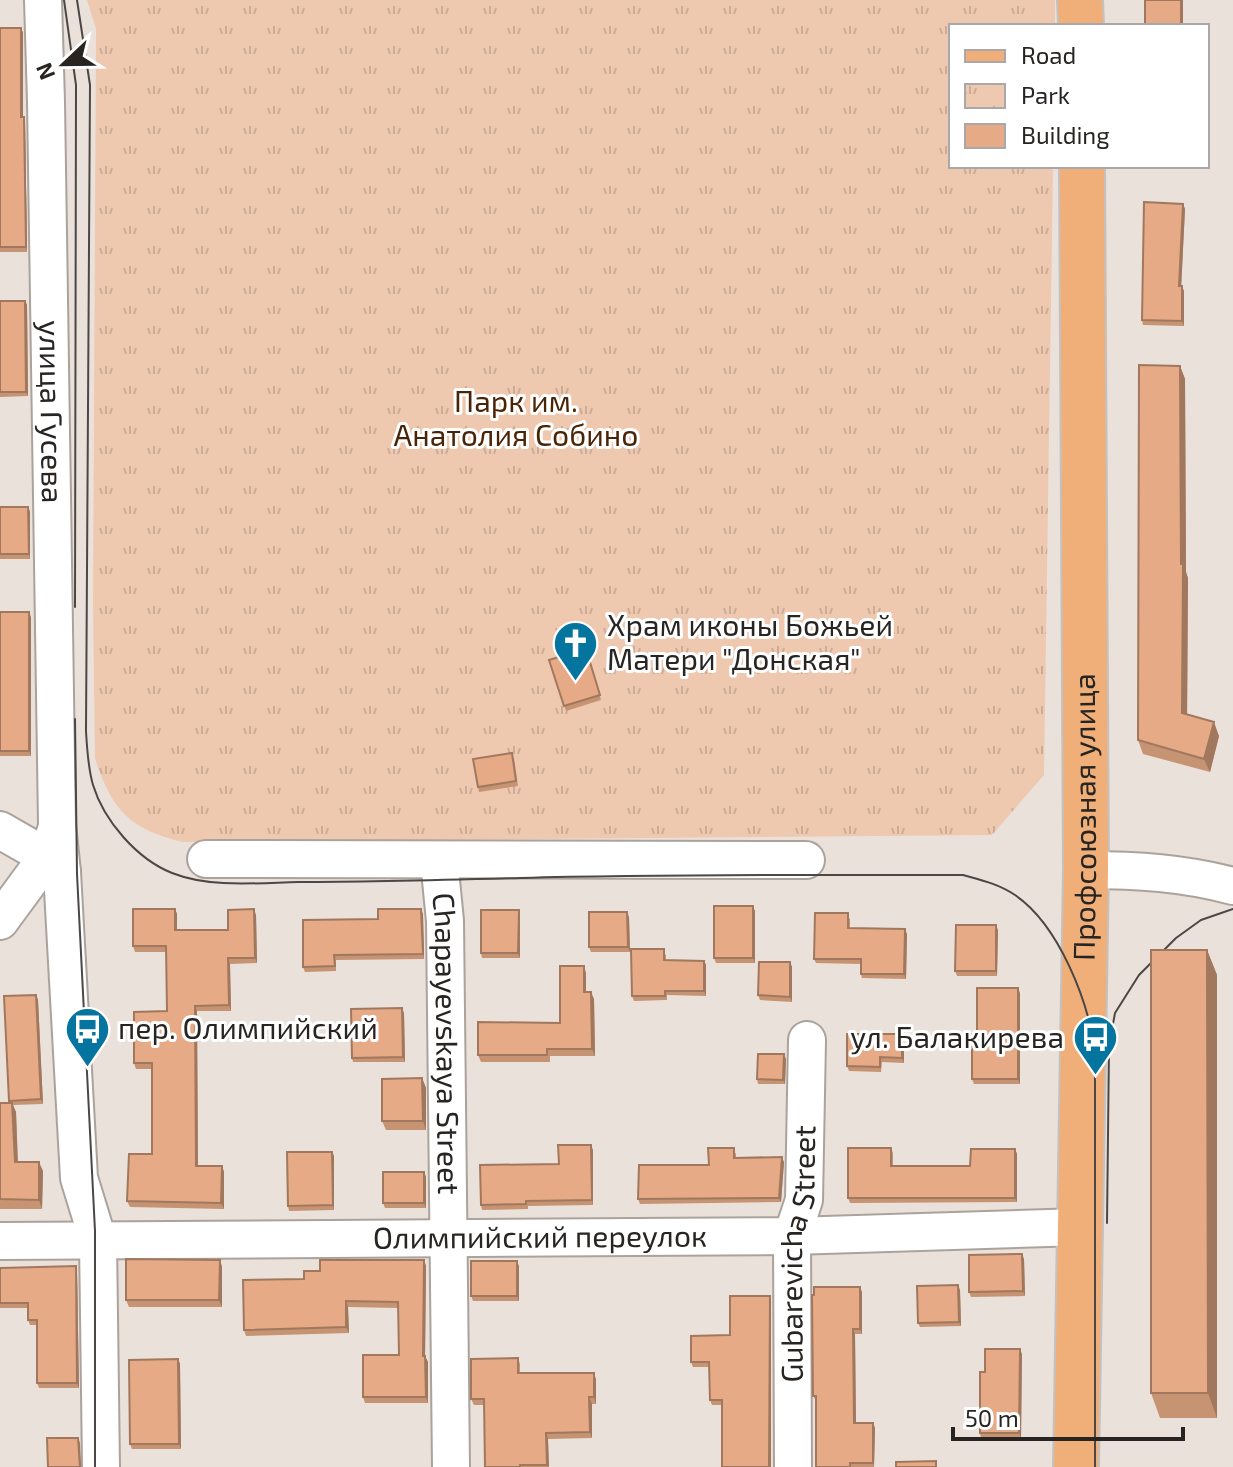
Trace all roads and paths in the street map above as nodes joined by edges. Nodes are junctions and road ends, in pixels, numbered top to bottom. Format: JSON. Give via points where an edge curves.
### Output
{"nodes":[{"id":1,"x":43,"y":0,"type":"edge"},
{"id":2,"x":1080,"y":0,"type":"edge"},
{"id":3,"x":1081,"y":24,"type":"edge"},
{"id":4,"x":1082,"y":168,"type":"edge"},
{"id":5,"x":0,"y":830,"type":"edge"},
{"id":6,"x":55,"y":852,"type":"junction"},
{"id":7,"x":206,"y":859,"type":"dead end"},
{"id":8,"x":439,"y":860,"type":"junction"},
{"id":9,"x":806,"y":860,"type":"dead end"},
{"id":10,"x":1086,"y":870,"type":"junction"},
{"id":11,"x":1233,"y":886,"type":"edge"},
{"id":12,"x":0,"y":921,"type":"edge"},
{"id":13,"x":807,"y":1040,"type":"dead end"},
{"id":14,"x":1081,"y":1227,"type":"junction"},
{"id":15,"x":792,"y":1236,"type":"junction"},
{"id":16,"x":450,"y":1238,"type":"junction"},
{"id":17,"x":98,"y":1240,"type":"junction"},
{"id":18,"x":0,"y":1241,"type":"edge"},
{"id":19,"x":101,"y":1467,"type":"edge"},
{"id":20,"x":451,"y":1467,"type":"edge"},
{"id":21,"x":793,"y":1467,"type":"edge"},
{"id":22,"x":1076,"y":1467,"type":"edge"}],
"edges":[{"from":1,"to":6,"type":"street","name":"улица Гусева"},
{"from":2,"to":3,"type":"main road"},
{"from":4,"to":10,"type":"main road","name":"Профсоюзная улица"},
{"from":5,"to":6,"type":"street"},
{"from":6,"to":12,"type":"street"},
{"from":6,"to":17,"type":"street","name":"улица Гусева","via":[[79,1178]]},
{"from":7,"to":8,"type":"street"},
{"from":8,"to":9,"type":"street"},
{"from":8,"to":16,"type":"street","name":"Chapayevskaya Street","via":[[445,921]]},
{"from":10,"to":11,"type":"street","via":[[1195,876]]},
{"from":10,"to":14,"type":"main road","name":"Профсоюзная улица"},
{"from":13,"to":15,"type":"street","name":"Gubarevicha Street","via":[[804,1200]]},
{"from":14,"to":15,"type":"street","name":"Олимпийский переулок"},
{"from":14,"to":22,"type":"main road","name":"Профсоюзная улица"},
{"from":15,"to":16,"type":"street","name":"Олимпийский переулок"},
{"from":15,"to":21,"type":"street","name":"Gubarevicha Street"},
{"from":16,"to":17,"type":"street","name":"Олимпийский переулок"},
{"from":16,"to":20,"type":"street","name":"Chapayevskaya Street"},
{"from":17,"to":18,"type":"street","name":"Олимпийский переулок"},
{"from":17,"to":19,"type":"street","name":"улица Гусева"}]}
